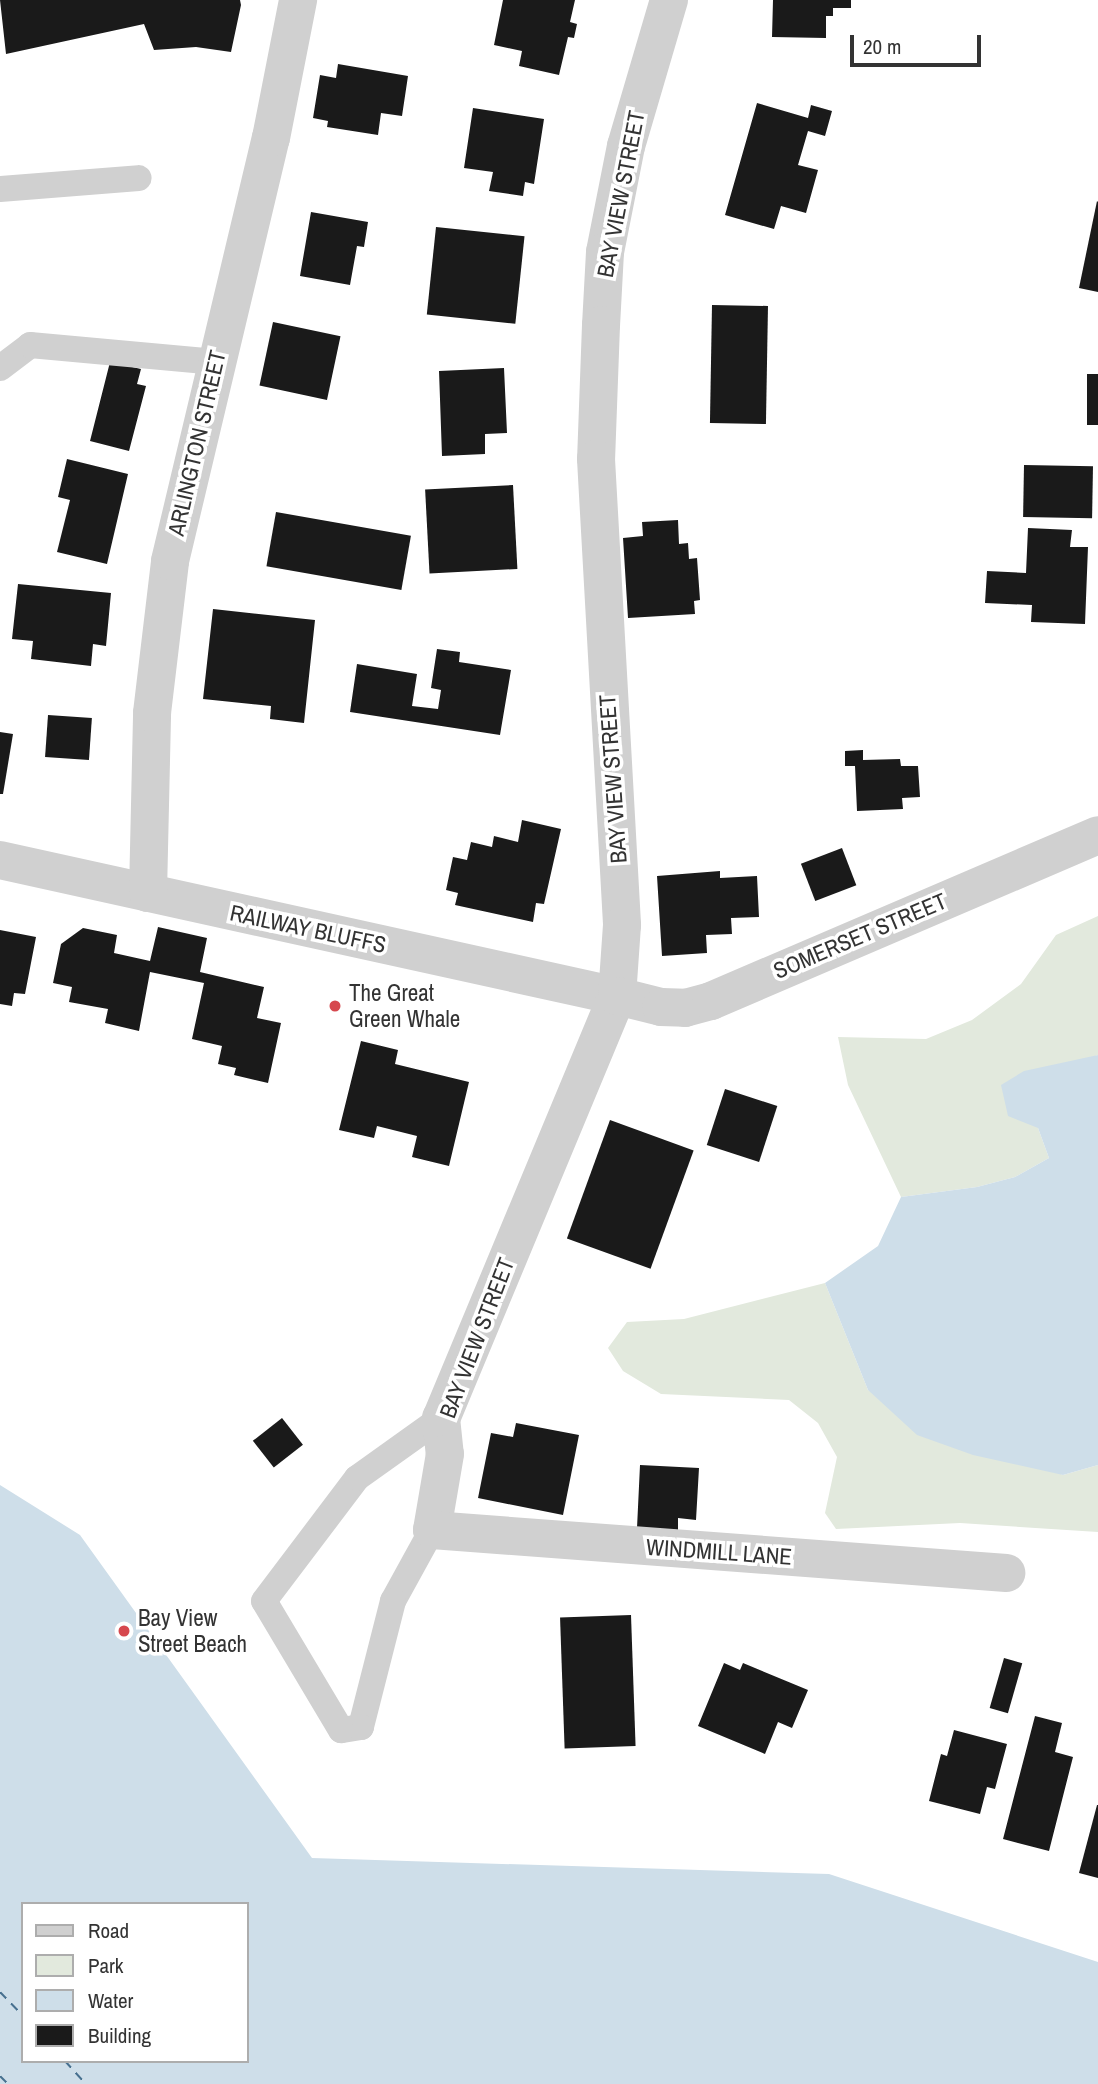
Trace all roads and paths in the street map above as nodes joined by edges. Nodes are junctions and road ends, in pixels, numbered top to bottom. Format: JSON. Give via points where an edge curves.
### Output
{"nodes":[{"id":1,"x":298,"y":0,"type":"edge"},
{"id":2,"x":669,"y":0,"type":"edge"},
{"id":3,"x":139,"y":178,"type":"dead end"},
{"id":4,"x":0,"y":189,"type":"edge"},
{"id":5,"x":216,"y":362,"type":"junction"},
{"id":6,"x":0,"y":368,"type":"edge"},
{"id":7,"x":1098,"y":835,"type":"edge"},
{"id":8,"x":0,"y":860,"type":"edge"},
{"id":9,"x":148,"y":893,"type":"junction"},
{"id":10,"x":617,"y":996,"type":"junction"},
{"id":11,"x":440,"y":1418,"type":"junction"},
{"id":12,"x":432,"y":1530,"type":"junction"},
{"id":13,"x":1006,"y":1573,"type":"dead end"}],
"edges":[{"from":1,"to":5,"type":"street","name":"ARLINGTON STREET","via":[[271,138]]},
{"from":2,"to":10,"type":"street","name":"BAY VIEW STREET","via":[[626,146],[606,251],[601,325],[596,459],[622,925]]},
{"from":3,"to":4,"type":"lane"},
{"from":5,"to":6,"type":"lane","via":[[30,345]]},
{"from":5,"to":9,"type":"street","name":"ARLINGTON STREET","via":[[164,604],[152,713]]},
{"from":7,"to":10,"type":"street","name":"SOMERSET STREET","via":[[710,1001],[685,1008],[661,1007]]},
{"from":8,"to":9,"type":"street","name":"RAILWAY BLUFFS"},
{"from":9,"to":10,"type":"street","name":"RAILWAY BLUFFS"},
{"from":10,"to":11,"type":"street","name":"BAY VIEW STREET"},
{"from":11,"to":12,"type":"street","name":"BAY VIEW STREET","via":[[446,1454]]},
{"from":11,"to":12,"type":"lane","via":[[357,1478],[264,1601],[341,1730],[361,1727],[393,1601]]},
{"from":12,"to":13,"type":"street","name":"WINDMILL LANE"}]}
